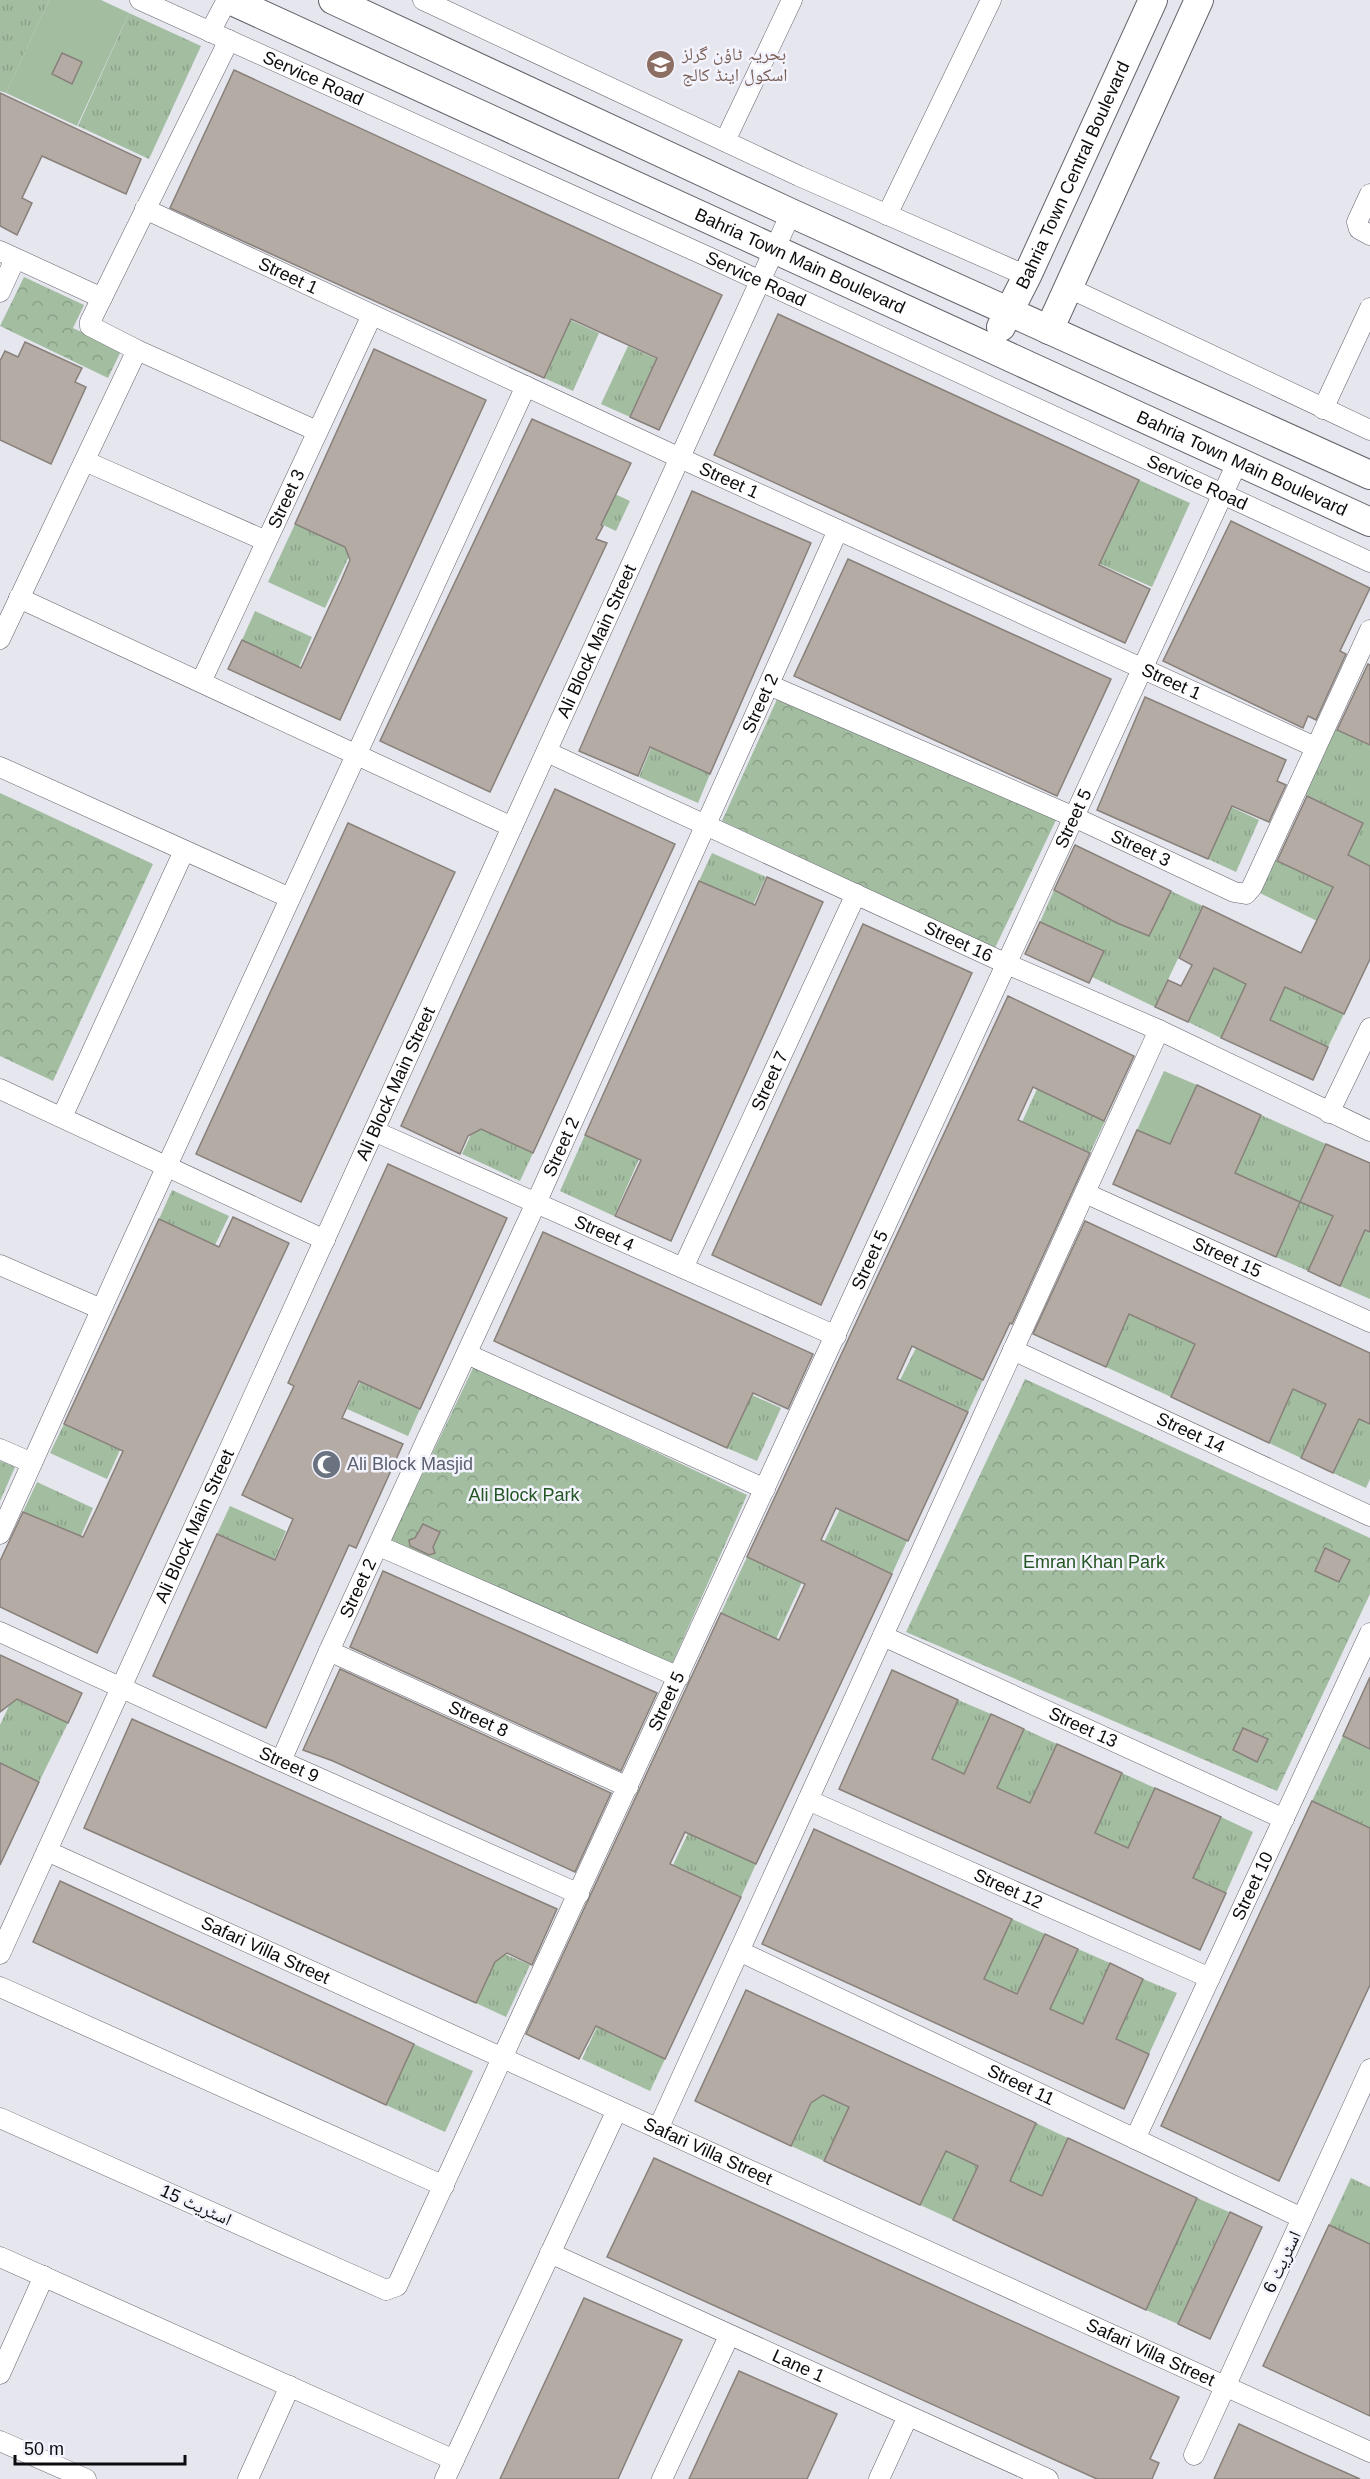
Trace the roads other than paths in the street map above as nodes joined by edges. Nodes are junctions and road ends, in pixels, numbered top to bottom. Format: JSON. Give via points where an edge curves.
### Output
{"nodes":[{"id":1,"x":140,"y":0,"type":"edge"},
{"id":2,"x":229,"y":0,"type":"edge"},
{"id":3,"x":333,"y":0,"type":"edge"},
{"id":4,"x":423,"y":0,"type":"edge"},
{"id":5,"x":792,"y":0,"type":"edge"},
{"id":6,"x":991,"y":0,"type":"edge"},
{"id":7,"x":1153,"y":0,"type":"edge"},
{"id":8,"x":1199,"y":0,"type":"edge"},
{"id":9,"x":210,"y":32,"type":"junction"},
{"id":10,"x":229,"y":40,"type":"junction"},
{"id":11,"x":726,"y":141,"type":"junction"},
{"id":12,"x":1120,"y":171,"type":"junction"},
{"id":13,"x":1370,"y":194,"type":"edge"},
{"id":14,"x":145,"y":209,"type":"junction"},
{"id":15,"x":791,"y":213,"type":"junction"},
{"id":16,"x":887,"y":215,"type":"junction"},
{"id":17,"x":1370,"y":235,"type":"edge"},
{"id":18,"x":775,"y":249,"type":"junction"},
{"id":19,"x":8,"y":255,"type":"edge"},
{"id":20,"x":1027,"y":276,"type":"junction"},
{"id":21,"x":760,"y":282,"type":"junction"},
{"id":22,"x":1067,"y":287,"type":"junction"},
{"id":23,"x":0,"y":292,"type":"edge"},
{"id":24,"x":102,"y":298,"type":"junction"},
{"id":25,"x":1370,"y":308,"type":"edge"},
{"id":26,"x":1008,"y":312,"type":"junction"},
{"id":27,"x":372,"y":315,"type":"junction"},
{"id":28,"x":1049,"y":330,"type":"junction"},
{"id":29,"x":954,"y":332,"type":"junction"},
{"id":30,"x":990,"y":348,"type":"junction"},
{"id":31,"x":137,"y":350,"type":"junction"},
{"id":32,"x":526,"y":386,"type":"junction"},
{"id":33,"x":1323,"y":409,"type":"junction"},
{"id":34,"x":1370,"y":430,"type":"edge"},
{"id":35,"x":317,"y":431,"type":"junction"},
{"id":36,"x":680,"y":458,"type":"junction"},
{"id":37,"x":85,"y":461,"type":"junction"},
{"id":38,"x":1238,"y":461,"type":"junction"},
{"id":39,"x":1370,"y":475,"type":"edge"},
{"id":40,"x":1223,"y":494,"type":"junction"},
{"id":41,"x":1370,"y":522,"type":"edge"},
{"id":42,"x":838,"y":530,"type":"junction"},
{"id":43,"x":266,"y":541,"type":"junction"},
{"id":44,"x":1370,"y":562,"type":"edge"},
{"id":45,"x":19,"y":598,"type":"junction"},
{"id":46,"x":1370,"y":630,"type":"edge"},
{"id":47,"x":0,"y":639,"type":"edge"},
{"id":48,"x":1143,"y":668,"type":"junction"},
{"id":49,"x":201,"y":682,"type":"junction"},
{"id":50,"x":768,"y":685,"type":"junction"},
{"id":51,"x":1315,"y":747,"type":"junction"},
{"id":52,"x":546,"y":752,"type":"junction"},
{"id":53,"x":357,"y":754,"type":"junction"},
{"id":54,"x":0,"y":767,"type":"edge"},
{"id":55,"x":1074,"y":817,"type":"junction"},
{"id":56,"x":705,"y":824,"type":"junction"},
{"id":57,"x":512,"y":827,"type":"junction"},
{"id":58,"x":184,"y":851,"type":"junction"},
{"id":59,"x":856,"y":894,"type":"junction"},
{"id":60,"x":290,"y":898,"type":"junction"},
{"id":61,"x":1007,"y":964,"type":"junction"},
{"id":62,"x":1370,"y":1028,"type":"edge"},
{"id":63,"x":1159,"y":1030,"type":"junction"},
{"id":64,"x":0,"y":1089,"type":"edge"},
{"id":65,"x":1329,"y":1113,"type":"junction"},
{"id":66,"x":62,"y":1117,"type":"junction"},
{"id":67,"x":374,"y":1131,"type":"junction"},
{"id":68,"x":1370,"y":1131,"type":"edge"},
{"id":69,"x":167,"y":1166,"type":"junction"},
{"id":70,"x":1085,"y":1192,"type":"junction"},
{"id":71,"x":536,"y":1203,"type":"junction"},
{"id":72,"x":325,"y":1240,"type":"junction"},
{"id":73,"x":0,"y":1266,"type":"edge"},
{"id":74,"x":683,"y":1268,"type":"junction"},
{"id":75,"x":101,"y":1309,"type":"junction"},
{"id":76,"x":1370,"y":1322,"type":"edge"},
{"id":77,"x":836,"y":1336,"type":"junction"},
{"id":78,"x":1013,"y":1350,"type":"junction"},
{"id":79,"x":467,"y":1354,"type":"junction"},
{"id":80,"x":0,"y":1449,"type":"edge"},
{"id":81,"x":32,"y":1463,"type":"junction"},
{"id":82,"x":765,"y":1489,"type":"junction"},
{"id":83,"x":1370,"y":1515,"type":"edge"},
{"id":84,"x":0,"y":1534,"type":"edge"},
{"id":85,"x":379,"y":1546,"type":"junction"},
{"id":86,"x":0,"y":1632,"type":"edge"},
{"id":87,"x":1370,"y":1633,"type":"edge"},
{"id":88,"x":883,"y":1636,"type":"junction"},
{"id":89,"x":329,"y":1651,"type":"junction"},
{"id":90,"x":679,"y":1677,"type":"junction"},
{"id":91,"x":121,"y":1688,"type":"junction"},
{"id":92,"x":281,"y":1761,"type":"junction"},
{"id":93,"x":628,"y":1787,"type":"junction"},
{"id":94,"x":808,"y":1800,"type":"junction"},
{"id":95,"x":1284,"y":1819,"type":"junction"},
{"id":96,"x":47,"y":1851,"type":"junction"},
{"id":97,"x":579,"y":1894,"type":"junction"},
{"id":98,"x":740,"y":1951,"type":"junction"},
{"id":99,"x":0,"y":1954,"type":"edge"},
{"id":100,"x":1210,"y":1978,"type":"junction"},
{"id":101,"x":0,"y":1986,"type":"edge"},
{"id":102,"x":504,"y":2058,"type":"junction"},
{"id":103,"x":1370,"y":2069,"type":"edge"},
{"id":104,"x":617,"y":2110,"type":"junction"},
{"id":105,"x":0,"y":2118,"type":"edge"},
{"id":106,"x":658,"y":2129,"type":"junction"},
{"id":107,"x":1135,"y":2139,"type":"junction"},
{"id":108,"x":444,"y":2186,"type":"junction"},
{"id":109,"x":1302,"y":2218,"type":"junction"},
{"id":110,"x":550,"y":2253,"type":"junction"},
{"id":111,"x":0,"y":2256,"type":"edge"},
{"id":112,"x":45,"y":2276,"type":"junction"},
{"id":113,"x":391,"y":2289,"type":"joint"},
{"id":114,"x":729,"y":2336,"type":"junction"},
{"id":115,"x":0,"y":2374,"type":"edge"},
{"id":116,"x":290,"y":2386,"type":"junction"},
{"id":117,"x":1225,"y":2386,"type":"junction"},
{"id":118,"x":908,"y":2416,"type":"junction"},
{"id":119,"x":0,"y":2441,"type":"edge"},
{"id":120,"x":1370,"y":2452,"type":"edge"},
{"id":121,"x":1194,"y":2455,"type":"dead end"},
{"id":122,"x":454,"y":2460,"type":"junction"},
{"id":123,"x":86,"y":2479,"type":"edge"},
{"id":124,"x":248,"y":2479,"type":"edge"},
{"id":125,"x":445,"y":2479,"type":"edge"},
{"id":126,"x":662,"y":2479,"type":"edge"},
{"id":127,"x":879,"y":2479,"type":"edge"},
{"id":128,"x":1048,"y":2479,"type":"edge"}],
"edges":[{"from":1,"to":9,"type":"street","name":"Service Road"},
{"from":2,"to":9,"type":"street"},
{"from":2,"to":18,"type":"main road","name":"Bahria Town Main Boulevard"},
{"from":3,"to":15,"type":"main road"},
{"from":4,"to":11,"type":"street"},
{"from":5,"to":11,"type":"street"},
{"from":6,"to":16,"type":"street"},
{"from":7,"to":20,"type":"main road","name":"Bahria Town Central Boulevard"},
{"from":8,"to":12,"type":"main road"},
{"from":9,"to":10,"type":"street","name":"Service Road"},
{"from":10,"to":14,"type":"street"},
{"from":10,"to":21,"type":"street","name":"Service Road"},
{"from":11,"to":16,"type":"street"},
{"from":12,"to":22,"type":"main road"},
{"from":12,"to":26,"type":"main road","via":[[1109,174],[1054,290]]},
{"from":13,"to":17,"type":"street","via":[[1357,222],[1359,229]]},
{"from":14,"to":24,"type":"street"},
{"from":14,"to":27,"type":"street","name":"Street 1"},
{"from":15,"to":18,"type":"street","name":"Ali Block Main Street"},
{"from":15,"to":26,"type":"main road"},
{"from":16,"to":20,"type":"street"},
{"from":18,"to":21,"type":"street","name":"Ali Block Main Street"},
{"from":18,"to":29,"type":"main road","name":"Bahria Town Main Boulevard"},
{"from":19,"to":23,"type":"street"},
{"from":19,"to":24,"type":"street"},
{"from":20,"to":26,"type":"main road","name":"Bahria Town Central Boulevard"},
{"from":21,"to":36,"type":"street","name":"Ali Block Main Street"},
{"from":21,"to":40,"type":"street","name":"Service Road"},
{"from":22,"to":28,"type":"main road"},
{"from":22,"to":33,"type":"street"},
{"from":24,"to":31,"type":"street","via":[[90,326]]},
{"from":25,"to":33,"type":"street"},
{"from":26,"to":28,"type":"main road"},
{"from":26,"to":29,"type":"main road","via":[[971,330]]},
{"from":26,"to":30,"type":"main road","name":"Bahria Town Central Boulevard"},
{"from":27,"to":32,"type":"street","name":"Street 1"},
{"from":27,"to":35,"type":"street","name":"Street 3"},
{"from":28,"to":39,"type":"main road"},
{"from":29,"to":30,"type":"main road","name":"Bahria Town Main Boulevard"},
{"from":30,"to":38,"type":"main road","name":"Bahria Town Main Boulevard"},
{"from":31,"to":35,"type":"street"},
{"from":31,"to":37,"type":"street"},
{"from":32,"to":36,"type":"street","name":"Street 1"},
{"from":32,"to":53,"type":"street"},
{"from":33,"to":34,"type":"street"},
{"from":35,"to":43,"type":"street","name":"Street 3"},
{"from":36,"to":42,"type":"street","name":"Street 1"},
{"from":36,"to":52,"type":"street","name":"Ali Block Main Street"},
{"from":37,"to":43,"type":"street"},
{"from":37,"to":45,"type":"street"},
{"from":38,"to":40,"type":"street","name":"Street 5"},
{"from":38,"to":41,"type":"main road","name":"Bahria Town Main Boulevard"},
{"from":40,"to":44,"type":"street","name":"Service Road"},
{"from":40,"to":48,"type":"street","name":"Street 5"},
{"from":42,"to":48,"type":"street","name":"Street 1"},
{"from":42,"to":50,"type":"street","name":"Street 2"},
{"from":43,"to":49,"type":"street","name":"Street 3"},
{"from":45,"to":47,"type":"street"},
{"from":45,"to":49,"type":"street"},
{"from":46,"to":51,"type":"street","name":"Street 3"},
{"from":48,"to":51,"type":"street","name":"Street 1"},
{"from":48,"to":55,"type":"street","name":"Street 5"},
{"from":49,"to":53,"type":"street"},
{"from":50,"to":55,"type":"street","name":"Street 3"},
{"from":50,"to":56,"type":"street","name":"Street 2"},
{"from":51,"to":55,"type":"street","name":"Street 3","via":[[1246,894],[1234,892]]},
{"from":52,"to":56,"type":"street","name":"Street 16"},
{"from":52,"to":57,"type":"street","name":"Ali Block Main Street"},
{"from":53,"to":57,"type":"street"},
{"from":53,"to":60,"type":"street"},
{"from":54,"to":58,"type":"street"},
{"from":55,"to":61,"type":"street","name":"Street 5"},
{"from":56,"to":59,"type":"street","name":"Street 16"},
{"from":56,"to":71,"type":"street","name":"Street 2"},
{"from":57,"to":67,"type":"street","name":"Ali Block Main Street"},
{"from":58,"to":60,"type":"street"},
{"from":58,"to":66,"type":"street"},
{"from":59,"to":61,"type":"street","name":"Street 16"},
{"from":59,"to":74,"type":"street","name":"Street 7"},
{"from":60,"to":69,"type":"street"},
{"from":61,"to":63,"type":"street","name":"Street 16"},
{"from":61,"to":77,"type":"street","name":"Street 5"},
{"from":62,"to":65,"type":"street"},
{"from":63,"to":65,"type":"street","name":"Street 16"},
{"from":63,"to":70,"type":"street"},
{"from":64,"to":66,"type":"street"},
{"from":65,"to":68,"type":"street","name":"Street 16"},
{"from":66,"to":69,"type":"street"},
{"from":67,"to":71,"type":"street","name":"Street 4"},
{"from":67,"to":72,"type":"street","name":"Ali Block Main Street"},
{"from":69,"to":72,"type":"street"},
{"from":69,"to":75,"type":"street"},
{"from":70,"to":76,"type":"street","name":"Street 15"},
{"from":70,"to":78,"type":"street"},
{"from":71,"to":74,"type":"street","name":"Street 4"},
{"from":71,"to":79,"type":"street","name":"Street 2"},
{"from":72,"to":91,"type":"street","name":"Ali Block Main Street"},
{"from":73,"to":75,"type":"street"},
{"from":74,"to":77,"type":"street","name":"Street 4"},
{"from":75,"to":81,"type":"street"},
{"from":77,"to":82,"type":"street","name":"Street 5"},
{"from":78,"to":83,"type":"street","name":"Street 14"},
{"from":78,"to":88,"type":"street"},
{"from":79,"to":82,"type":"street"},
{"from":79,"to":85,"type":"street","name":"Street 2"},
{"from":80,"to":81,"type":"street"},
{"from":81,"to":84,"type":"street"},
{"from":82,"to":90,"type":"street","name":"Street 5"},
{"from":85,"to":89,"type":"street","name":"Street 2"},
{"from":85,"to":90,"type":"street"},
{"from":86,"to":91,"type":"street","name":"Street 9"},
{"from":87,"to":95,"type":"street","name":"Street 10"},
{"from":88,"to":94,"type":"street"},
{"from":88,"to":95,"type":"street","name":"Street 13"},
{"from":89,"to":92,"type":"street","name":"Street 2"},
{"from":89,"to":93,"type":"street","name":"Street 8"},
{"from":90,"to":93,"type":"street","name":"Street 5"},
{"from":91,"to":92,"type":"street","name":"Street 9"},
{"from":91,"to":96,"type":"street","name":"Ali Block Main Street"},
{"from":92,"to":97,"type":"street","name":"Street 9"},
{"from":93,"to":97,"type":"street","name":"Street 5"},
{"from":94,"to":98,"type":"street"},
{"from":94,"to":100,"type":"street","name":"Street 12"},
{"from":95,"to":100,"type":"street","name":"Street 10"},
{"from":96,"to":99,"type":"street","name":"Ali Block Main Street"},
{"from":96,"to":102,"type":"street","name":"Safari Villa Street"},
{"from":97,"to":102,"type":"street","name":"Street 5"},
{"from":98,"to":106,"type":"street"},
{"from":98,"to":107,"type":"street","name":"Street 11"},
{"from":100,"to":107,"type":"street","name":"Street 10"},
{"from":101,"to":108,"type":"street"},
{"from":102,"to":104,"type":"street","name":"Safari Villa Street"},
{"from":102,"to":108,"type":"street","name":"Street 5"},
{"from":103,"to":109,"type":"street","name":"اسٹریٹ 6"},
{"from":104,"to":106,"type":"street","name":"Safari Villa Street"},
{"from":104,"to":110,"type":"street"},
{"from":105,"to":113,"type":"street","name":"اسٹریٹ 15"},
{"from":106,"to":117,"type":"street","name":"Safari Villa Street"},
{"from":107,"to":109,"type":"street","name":"Street 11"},
{"from":108,"to":113,"type":"street","name":"Street 5","via":[[397,2286]]},
{"from":109,"to":117,"type":"street","name":"اسٹریٹ 6"},
{"from":110,"to":114,"type":"street","name":"Lane 1"},
{"from":110,"to":122,"type":"street"},
{"from":111,"to":112,"type":"street"},
{"from":112,"to":115,"type":"street"},
{"from":112,"to":116,"type":"street"},
{"from":114,"to":118,"type":"street","name":"Lane 1"},
{"from":114,"to":126,"type":"street"},
{"from":116,"to":122,"type":"street"},
{"from":116,"to":124,"type":"street"},
{"from":117,"to":120,"type":"street","name":"Safari Villa Street"},
{"from":117,"to":121,"type":"street","name":"اسٹریٹ 6"},
{"from":118,"to":127,"type":"street"},
{"from":118,"to":128,"type":"street","name":"Lane 1"},
{"from":119,"to":123,"type":"street"},
{"from":122,"to":125,"type":"street"}]}
